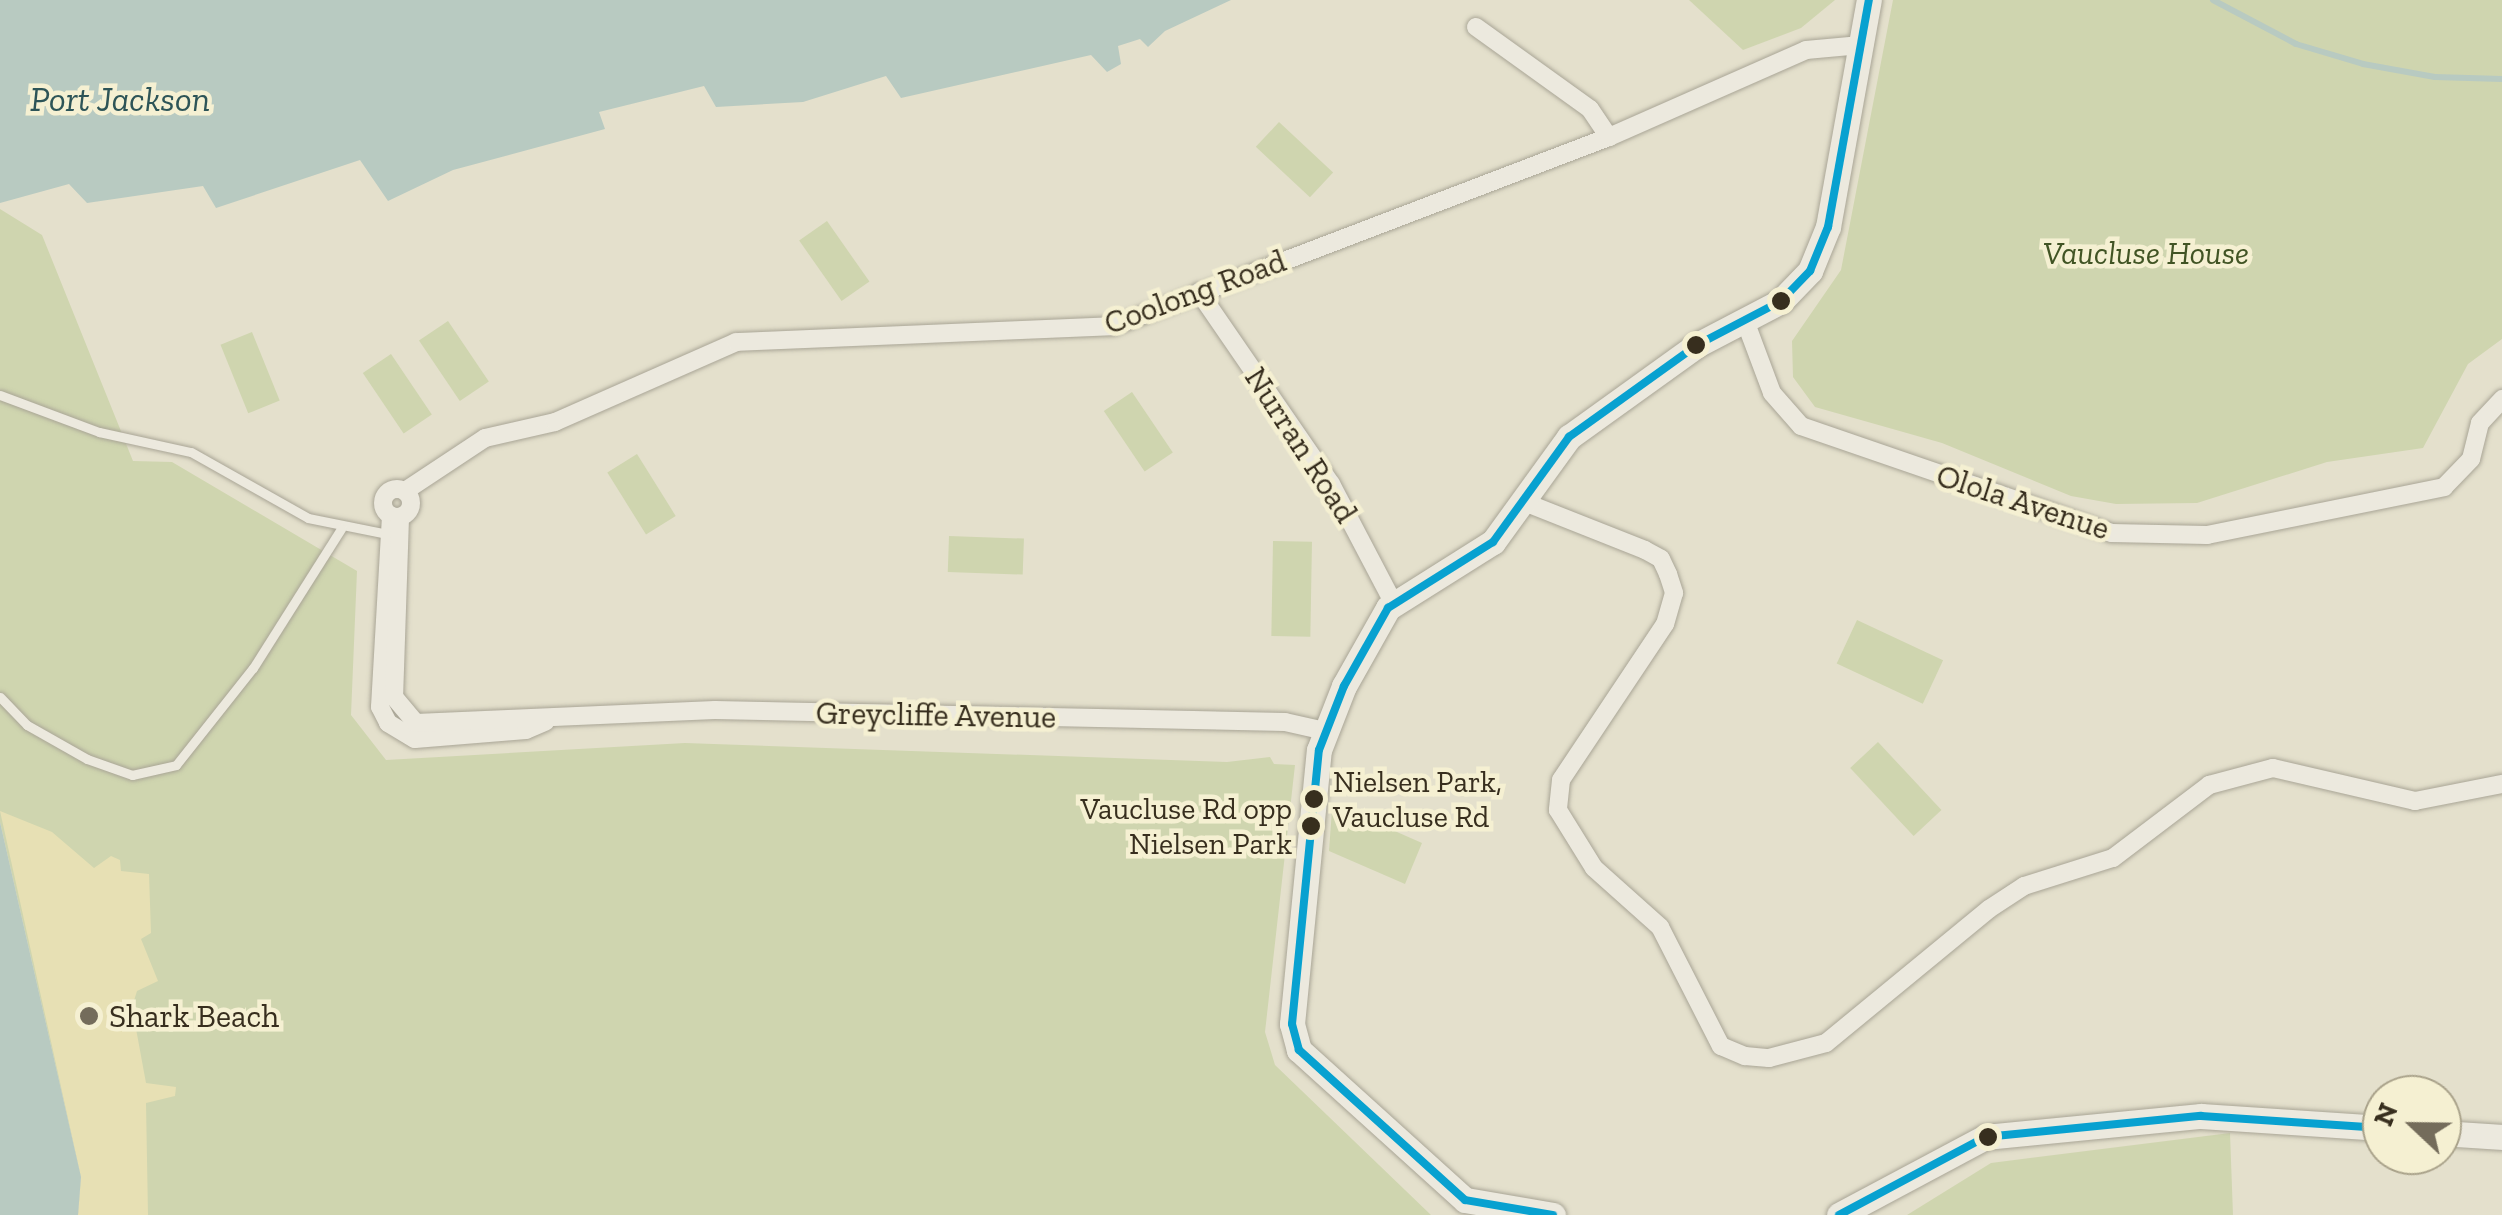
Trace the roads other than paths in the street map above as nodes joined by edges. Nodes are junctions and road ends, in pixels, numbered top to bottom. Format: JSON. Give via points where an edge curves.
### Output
{"nodes":[{"id":1,"x":1869,"y":0,"type":"edge"},
{"id":2,"x":1476,"y":27,"type":"dead end"},
{"id":3,"x":1860,"y":45,"type":"junction"},
{"id":4,"x":1608,"y":136,"type":"junction"},
{"id":5,"x":1198,"y":292,"type":"junction"},
{"id":6,"x":1744,"y":318,"type":"junction"},
{"id":7,"x":0,"y":395,"type":"edge"},
{"id":8,"x":2502,"y":398,"type":"edge"},
{"id":9,"x":1524,"y":502,"type":"junction"},
{"id":10,"x":393,"y":522,"type":"junction"},
{"id":11,"x":341,"y":529,"type":"junction"},
{"id":12,"x":1394,"y":604,"type":"junction"},
{"id":13,"x":0,"y":697,"type":"edge"},
{"id":14,"x":1325,"y":731,"type":"junction"},
{"id":15,"x":2502,"y":784,"type":"edge"},
{"id":16,"x":2362,"y":1127,"type":"edge"},
{"id":17,"x":2462,"y":1134,"type":"edge"},
{"id":18,"x":2502,"y":1137,"type":"edge"},
{"id":19,"x":1470,"y":1210,"type":"edge"},
{"id":20,"x":1553,"y":1215,"type":"edge"},
{"id":21,"x":1840,"y":1215,"type":"edge"}],
"edges":[{"from":1,"to":3,"type":"street"},
{"from":2,"to":4,"type":"street","via":[[1590,109]]},
{"from":3,"to":4,"type":"street","name":"Coolong Road","via":[[1806,50]]},
{"from":3,"to":6,"type":"street","via":[[1821,249],[1789,295]]},
{"from":4,"to":5,"type":"street","name":"Coolong Road"},
{"from":5,"to":10,"type":"street","name":"Coolong Road","via":[[1098,330],[736,342],[555,422],[485,438],[405,491],[392,490],[384,498]]},
{"from":5,"to":12,"type":"street","name":"Nurran Road","via":[[1331,484]]},
{"from":6,"to":8,"type":"street","name":"Olola Avenue","via":[[1772,393],[1802,426],[2111,534],[2207,534],[2444,487],[2470,459],[2480,423]]},
{"from":6,"to":9,"type":"street","via":[[1569,437]]},
{"from":7,"to":11,"type":"lane","via":[[99,432],[191,452],[270,502]]},
{"from":9,"to":12,"type":"street","via":[[1482,551]]},
{"from":9,"to":15,"type":"street","via":[[1645,550],[1661,559],[1668,574],[1674,593],[1665,624],[1561,780],[1558,810],[1594,868],[1660,927],[1721,1046],[1744,1056],[1769,1058],[1826,1043],[1989,909],[2024,886],[2113,858],[2210,785],[2273,768],[2415,801]]},
{"from":10,"to":11,"type":"lane"},
{"from":10,"to":14,"type":"street","name":"Greycliffe Avenue","via":[[380,707],[388,723],[415,740],[715,710],[1284,722]]},
{"from":11,"to":13,"type":"lane","via":[[253,668],[176,765],[132,776],[87,759],[28,725]]},
{"from":12,"to":14,"type":"street","via":[[1364,646]]},
{"from":14,"to":19,"type":"street","via":[[1312,794],[1295,1038],[1322,1075]]},
{"from":16,"to":21,"type":"street","via":[[2202,1116],[1985,1137]]},
{"from":17,"to":18,"type":"street"},
{"from":19,"to":20,"type":"street"}]}
